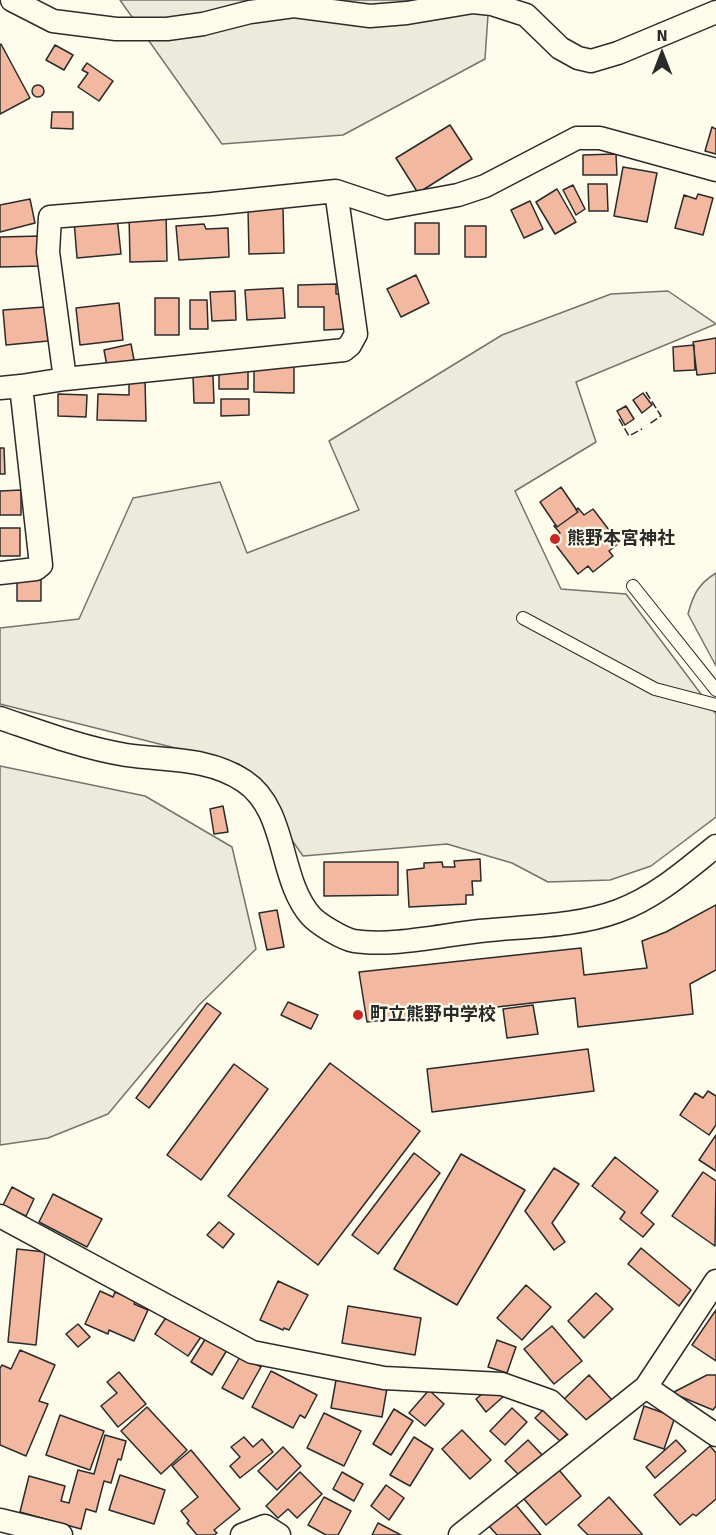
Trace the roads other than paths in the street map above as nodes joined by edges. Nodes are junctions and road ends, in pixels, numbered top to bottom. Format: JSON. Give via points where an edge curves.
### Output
{"nodes":[{"id":1,"x":12,"y":0,"type":"edge"},
{"id":2,"x":716,"y":12,"type":"edge"},
{"id":3,"x":716,"y":170,"type":"edge"},
{"id":4,"x":336,"y":191,"type":"junction"},
{"id":5,"x":65,"y":379,"type":"junction"},
{"id":6,"x":10,"y":387,"type":"edge"},
{"id":7,"x":0,"y":573,"type":"edge"},
{"id":8,"x":633,"y":586,"type":"dead end"},
{"id":9,"x":523,"y":618,"type":"dead end"},
{"id":10,"x":716,"y":690,"type":"edge"},
{"id":11,"x":716,"y":705,"type":"edge"},
{"id":12,"x":0,"y":718,"type":"edge"},
{"id":13,"x":716,"y":846,"type":"edge"},
{"id":14,"x":0,"y":1216,"type":"edge"},
{"id":15,"x":716,"y":1281,"type":"edge"},
{"id":16,"x":646,"y":1386,"type":"junction"},
{"id":17,"x":585,"y":1435,"type":"junction"},
{"id":18,"x":716,"y":1435,"type":"edge"},
{"id":19,"x":0,"y":1520,"type":"edge"},
{"id":20,"x":61,"y":1535,"type":"edge"},
{"id":21,"x":242,"y":1535,"type":"edge"},
{"id":22,"x":279,"y":1535,"type":"edge"},
{"id":23,"x":460,"y":1535,"type":"edge"}],
"edges":[{"from":1,"to":2,"type":"street","via":[[53,21],[116,29],[203,24],[294,6],[370,16],[407,14],[473,2],[492,4],[526,15],[560,48],[591,61]]},
{"from":3,"to":4,"type":"street","via":[[600,138],[577,138],[485,186],[458,195],[387,208]]},
{"from":4,"to":5,"type":"street","via":[[356,334],[344,350]]},
{"from":4,"to":5,"type":"street","via":[[50,217],[48,252]]},
{"from":5,"to":6,"type":"street"},
{"from":6,"to":7,"type":"street","via":[[41,565]]},
{"from":8,"to":10,"type":"lane"},
{"from":9,"to":11,"type":"lane","via":[[655,689]]},
{"from":12,"to":13,"type":"street","via":[[126,755],[217,767],[244,781],[264,798],[298,896],[312,917],[352,941],[554,926],[616,912],[650,897]]},
{"from":14,"to":17,"type":"street","via":[[252,1352],[384,1378],[502,1384],[550,1401]]},
{"from":15,"to":16,"type":"street"},
{"from":16,"to":17,"type":"street"},
{"from":16,"to":18,"type":"street"},
{"from":17,"to":23,"type":"street"},
{"from":19,"to":20,"type":"street"},
{"from":21,"to":22,"type":"street","via":[[265,1526]]}]}
